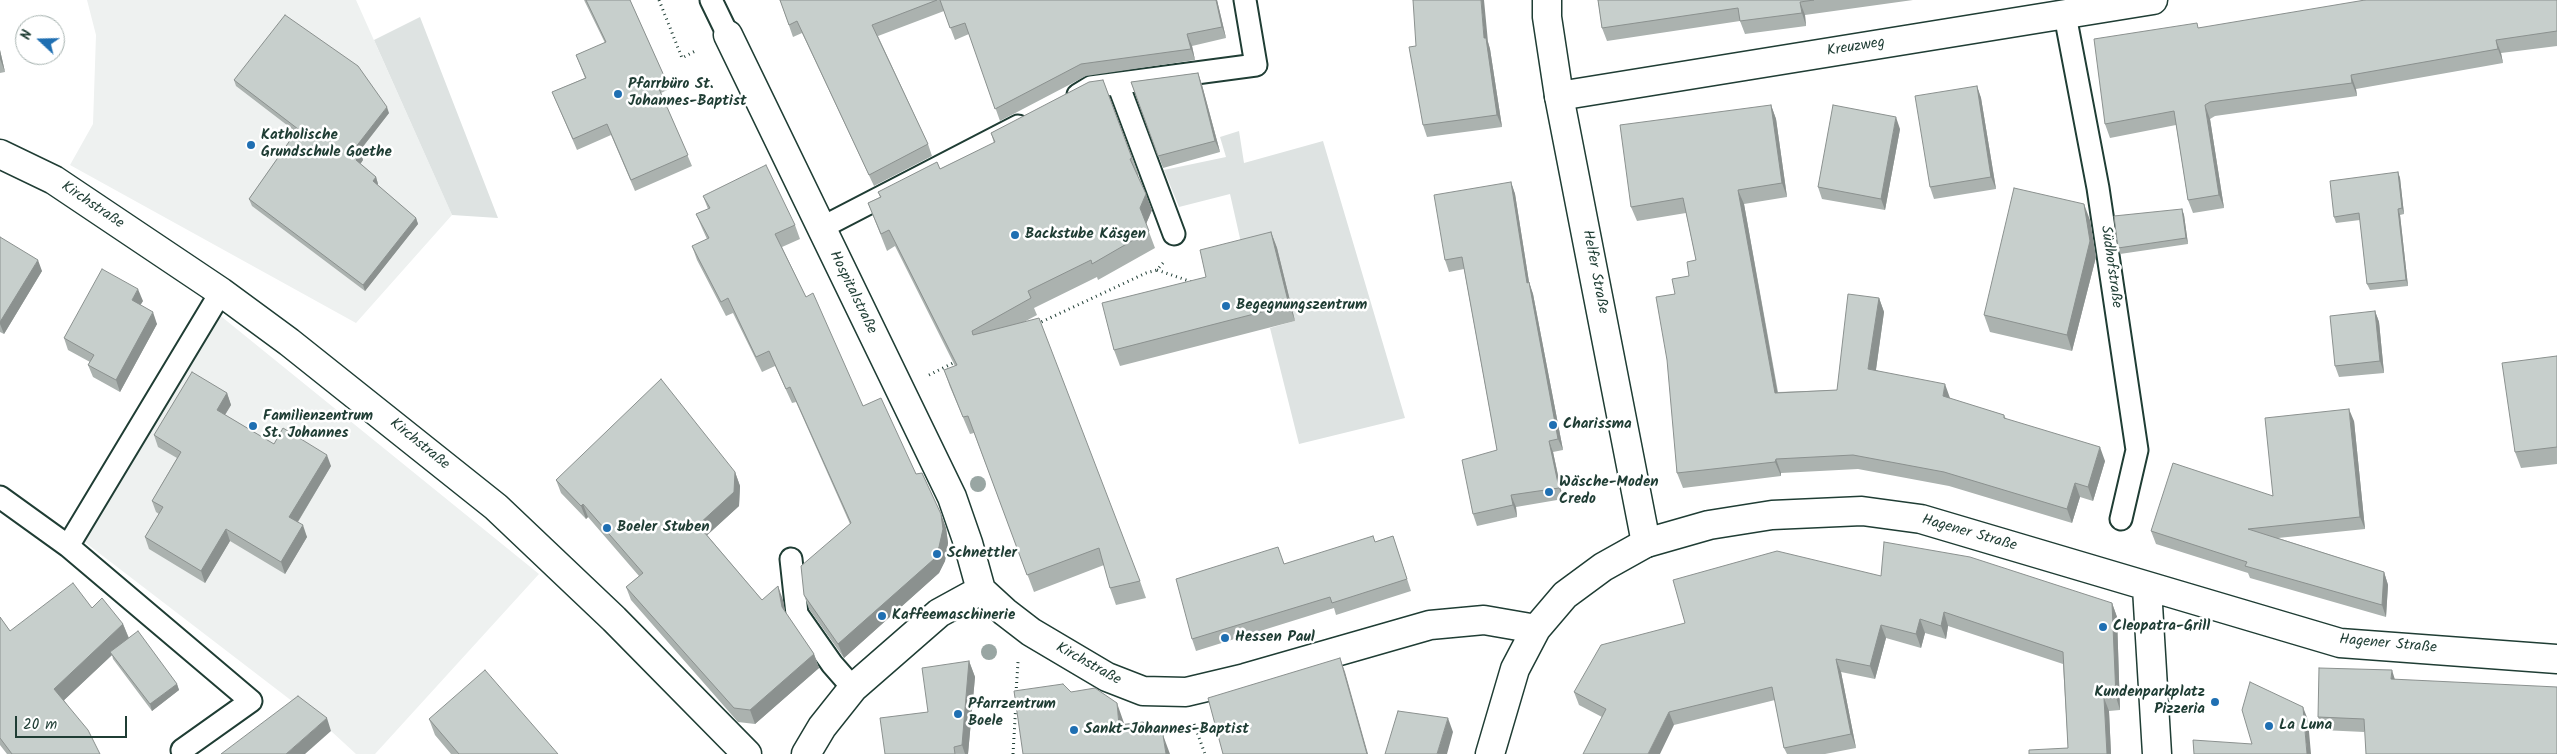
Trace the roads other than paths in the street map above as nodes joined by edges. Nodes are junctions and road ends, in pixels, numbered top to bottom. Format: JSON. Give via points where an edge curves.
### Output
{"nodes":[{"id":1,"x":711,"y":0,"type":"edge"},
{"id":2,"x":1245,"y":0,"type":"edge"},
{"id":3,"x":1547,"y":0,"type":"edge"},
{"id":4,"x":2153,"y":0,"type":"edge"},
{"id":5,"x":2065,"y":15,"type":"junction"},
{"id":6,"x":728,"y":34,"type":"joint"},
{"id":7,"x":1118,"y":84,"type":"junction"},
{"id":8,"x":1559,"y":96,"type":"junction"},
{"id":9,"x":0,"y":154,"type":"edge"},
{"id":10,"x":821,"y":228,"type":"junction"},
{"id":11,"x":1174,"y":234,"type":"road end"},
{"id":12,"x":221,"y":292,"type":"junction"},
{"id":13,"x":0,"y":497,"type":"edge"},
{"id":14,"x":2121,"y":519,"type":"dead end"},
{"id":15,"x":1646,"y":543,"type":"junction"},
{"id":16,"x":68,"y":546,"type":"junction"},
{"id":17,"x":791,"y":559,"type":"dead end"},
{"id":18,"x":2147,"y":588,"type":"junction"},
{"id":19,"x":981,"y":590,"type":"junction"},
{"id":20,"x":1536,"y":629,"type":"junction"},
{"id":21,"x":2557,"y":659,"type":"edge"},
{"id":22,"x":853,"y":688,"type":"junction"},
{"id":23,"x":182,"y":750,"type":"dead end"},
{"id":24,"x":747,"y":754,"type":"edge"},
{"id":25,"x":806,"y":754,"type":"edge"},
{"id":26,"x":1490,"y":754,"type":"edge"},
{"id":27,"x":2157,"y":754,"type":"edge"}],
"edges":[{"from":1,"to":6,"type":"lane","name":"Hospitalstraße"},
{"from":2,"to":7,"type":"lane","via":[[1256,65]]},
{"from":3,"to":8,"type":"street","name":"Helfer Straße"},
{"from":4,"to":5,"type":"street","name":"Kreuzweg"},
{"from":5,"to":8,"type":"street","name":"Kreuzweg"},
{"from":5,"to":14,"type":"lane","name":"Südhofstraße","via":[[2098,188],[2137,450]]},
{"from":6,"to":10,"type":"street","name":"Hospitalstraße"},
{"from":7,"to":10,"type":"lane","via":[[1091,87]]},
{"from":7,"to":11,"type":"lane"},
{"from":8,"to":15,"type":"street","name":"Helfer Straße"},
{"from":9,"to":12,"type":"street","name":"Kirchstraße","via":[[54,180]]},
{"from":10,"to":19,"type":"street","name":"Hospitalstraße","via":[[952,497]]},
{"from":12,"to":16,"type":"lane"},
{"from":12,"to":24,"type":"street","name":"Kirchstraße","via":[[289,342],[511,519]]},
{"from":13,"to":16,"type":"lane"},
{"from":15,"to":18,"type":"street","name":"Hagener Straße","via":[[1709,525],[1772,515],[1862,511],[1921,519]]},
{"from":15,"to":20,"type":"street","name":"Hagener Straße","via":[[1603,567],[1565,595]]},
{"from":16,"to":23,"type":"lane","via":[[251,701]]},
{"from":17,"to":22,"type":"lane","via":[[797,614]]},
{"from":18,"to":21,"type":"street","name":"Hagener Straße","via":[[2340,643]]},
{"from":18,"to":27,"type":"street"},
{"from":19,"to":20,"type":"street","name":"Kirchstraße","via":[[1032,632],[1107,677],[1143,691],[1186,692],[1430,626],[1484,620]]},
{"from":19,"to":22,"type":"street","via":[[939,613]]},
{"from":20,"to":26,"type":"street","name":"Hagener Straße","via":[[1514,668]]},
{"from":22,"to":25,"type":"street","via":[[822,727]]}]}
